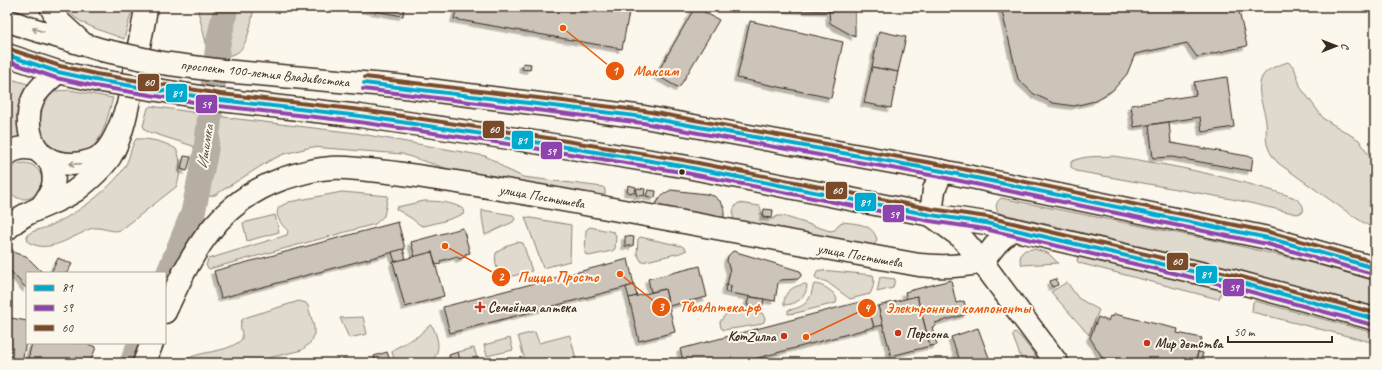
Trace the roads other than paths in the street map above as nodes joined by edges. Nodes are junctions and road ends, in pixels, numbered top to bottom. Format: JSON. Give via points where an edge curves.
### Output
{"nodes":[{"id":1,"x":51,"y":7,"type":"edge"},
{"id":2,"x":146,"y":7,"type":"edge"},
{"id":3,"x":7,"y":20,"type":"edge"},
{"id":4,"x":93,"y":47,"type":"junction"},
{"id":5,"x":7,"y":55,"type":"edge"},
{"id":6,"x":58,"y":72,"type":"junction"},
{"id":7,"x":126,"y":110,"type":"junction"},
{"id":8,"x":7,"y":154,"type":"edge"},
{"id":9,"x":44,"y":155,"type":"junction"},
{"id":10,"x":942,"y":171,"type":"junction"},
{"id":11,"x":7,"y":207,"type":"edge"},
{"id":12,"x":36,"y":209,"type":"junction"},
{"id":13,"x":931,"y":215,"type":"junction"},
{"id":14,"x":7,"y":229,"type":"edge"},
{"id":15,"x":1012,"y":229,"type":"junction"},
{"id":16,"x":982,"y":262,"type":"junction"},
{"id":17,"x":1375,"y":268,"type":"edge"},
{"id":18,"x":166,"y":310,"type":"edge"},
{"id":19,"x":1375,"y":320,"type":"edge"},
{"id":20,"x":152,"y":344,"type":"edge"},
{"id":21,"x":144,"y":363,"type":"edge"},
{"id":22,"x":1057,"y":363,"type":"edge"}],
"edges":[{"from":1,"to":4,"type":"main road","via":[[58,21]]},
{"from":2,"to":7,"type":"main road"},
{"from":4,"to":3,"type":"main road","name":"проспект 100-летия Владивостока","one_way":true},
{"from":4,"to":10,"type":"main road","name":"проспект 100-летия Владивостока","bridge":true,"via":[[162,62],[223,71],[397,86],[644,117]]},
{"from":5,"to":6,"type":"main road","name":"проспект 100-летия Владивостока"},
{"from":6,"to":9,"type":"main road","via":[[43,85],[33,100],[28,118],[31,136]]},
{"from":6,"to":13,"type":"main road","name":"проспект 100-летия Владивостока","bridge":true,"via":[[220,100],[360,116],[682,166]]},
{"from":7,"to":9,"type":"main road","one_way":true,"via":[[114,139],[106,151],[94,161],[65,164]]},
{"from":7,"to":12,"type":"main road","via":[[118,139],[102,167],[73,192]]},
{"from":8,"to":9,"type":"main road","via":[[19,148],[29,148]]},
{"from":9,"to":12,"type":"main road","via":[[54,171],[54,183],[50,195]]},
{"from":10,"to":13,"type":"main road","via":[[934,190]]},
{"from":10,"to":17,"type":"main road","name":"проспект 100-летия Владивостока","via":[[1268,238]]},
{"from":11,"to":12,"type":"main road","via":[[15,211]]},
{"from":12,"to":14,"type":"main road"},
{"from":13,"to":15,"type":"main road","name":"проспект 100-летия Владивостока"},
{"from":13,"to":16,"type":"main road","via":[[961,236]]},
{"from":15,"to":16,"type":"main road"},
{"from":15,"to":19,"type":"main road","name":"проспект 100-летия Владивостока","via":[[1234,281]]},
{"from":16,"to":18,"type":"main road","name":"улица Постышева","via":[[965,266],[919,265],[521,192],[393,172],[331,168],[283,179],[243,198],[204,236],[186,266]]},
{"from":16,"to":22,"type":"main road"},
{"from":20,"to":21,"type":"main road"}]}
